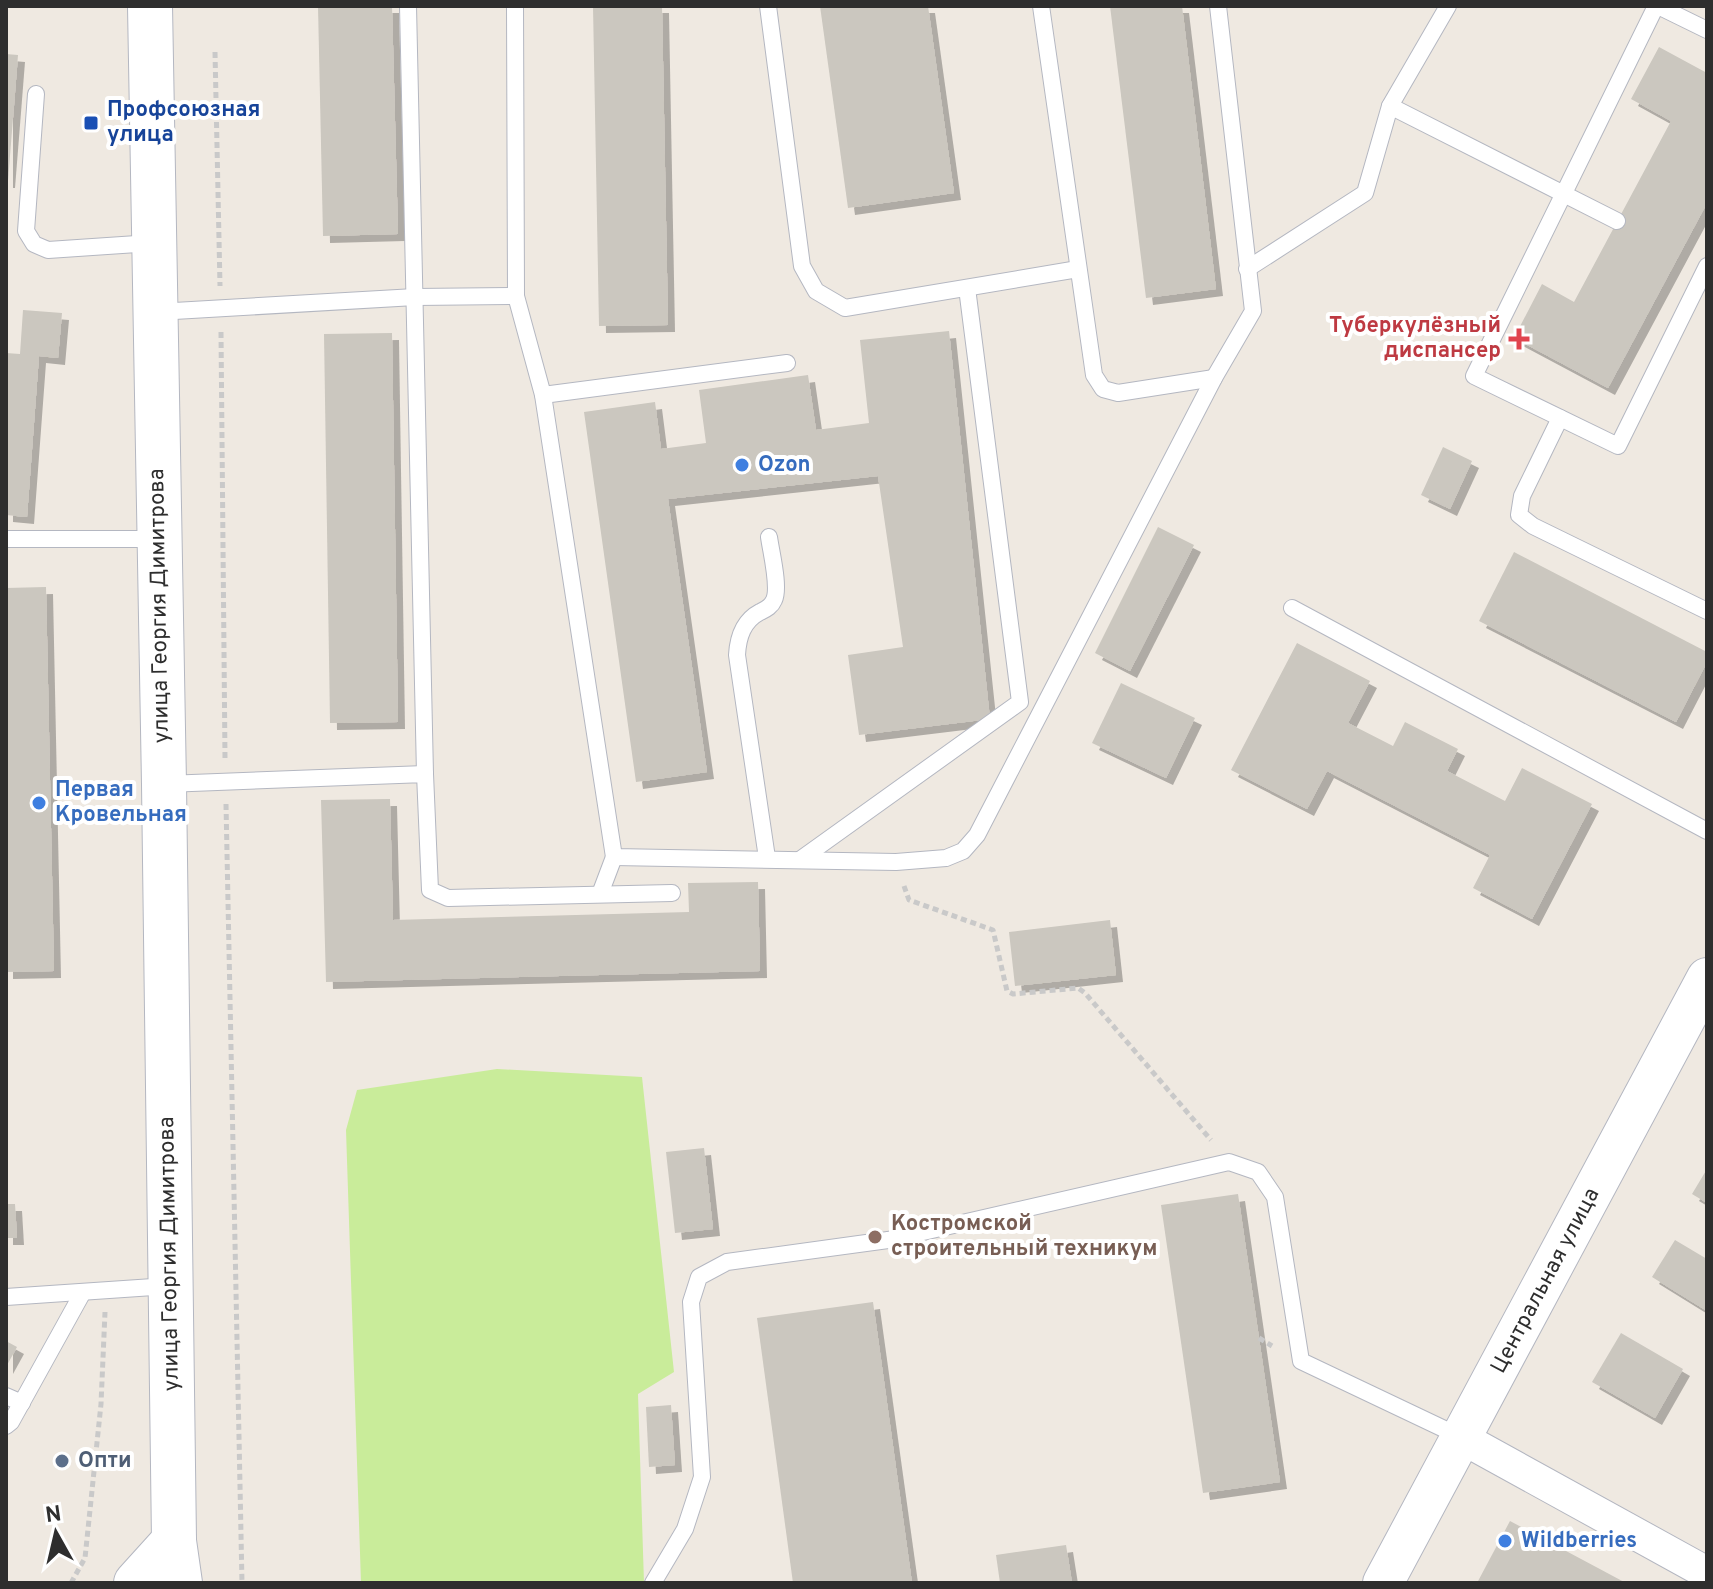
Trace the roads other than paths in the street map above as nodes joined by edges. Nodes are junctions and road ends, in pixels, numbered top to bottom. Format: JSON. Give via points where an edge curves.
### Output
{"nodes":[{"id":1,"x":150,"y":6,"type":"edge"},
{"id":2,"x":408,"y":6,"type":"edge"},
{"id":3,"x":515,"y":6,"type":"edge"},
{"id":4,"x":768,"y":6,"type":"edge"},
{"id":5,"x":1041,"y":6,"type":"edge"},
{"id":6,"x":1218,"y":6,"type":"edge"},
{"id":7,"x":1448,"y":6,"type":"edge"},
{"id":8,"x":1657,"y":6,"type":"edge"},
{"id":9,"x":1707,"y":30,"type":"edge"},
{"id":10,"x":36,"y":94,"type":"dead end"},
{"id":11,"x":1390,"y":106,"type":"junction"},
{"id":12,"x":1564,"y":193,"type":"junction"},
{"id":13,"x":1617,"y":221,"type":"dead end"},
{"id":14,"x":154,"y":243,"type":"junction"},
{"id":15,"x":1707,"y":266,"type":"edge"},
{"id":16,"x":1078,"y":269,"type":"junction"},
{"id":17,"x":1247,"y":269,"type":"junction"},
{"id":18,"x":967,"y":288,"type":"junction"},
{"id":19,"x":516,"y":296,"type":"junction"},
{"id":20,"x":415,"y":297,"type":"junction"},
{"id":21,"x":155,"y":313,"type":"junction"},
{"id":22,"x":787,"y":363,"type":"dead end"},
{"id":23,"x":1214,"y":378,"type":"junction"},
{"id":24,"x":543,"y":395,"type":"junction"},
{"id":25,"x":1560,"y":418,"type":"junction"},
{"id":26,"x":769,"y":537,"type":"dead end"},
{"id":27,"x":6,"y":539,"type":"edge"},
{"id":28,"x":158,"y":539,"type":"junction"},
{"id":29,"x":1292,"y":608,"type":"dead end"},
{"id":30,"x":1707,"y":611,"type":"edge"},
{"id":31,"x":1057,"y":682,"type":"junction"},
{"id":32,"x":1020,"y":702,"type":"junction"},
{"id":33,"x":425,"y":774,"type":"junction"},
{"id":34,"x":164,"y":784,"type":"junction"},
{"id":35,"x":1707,"y":831,"type":"edge"},
{"id":36,"x":614,"y":857,"type":"junction"},
{"id":37,"x":767,"y":858,"type":"junction"},
{"id":38,"x":801,"y":859,"type":"junction"},
{"id":39,"x":672,"y":893,"type":"dead end"},
{"id":40,"x":600,"y":894,"type":"junction"},
{"id":41,"x":1707,"y":978,"type":"edge"},
{"id":42,"x":170,"y":1286,"type":"junction"},
{"id":43,"x":83,"y":1292,"type":"junction"},
{"id":44,"x":6,"y":1297,"type":"edge"},
{"id":45,"x":6,"y":1396,"type":"edge"},
{"id":46,"x":22,"y":1403,"type":"junction"},
{"id":47,"x":6,"y":1426,"type":"edge"},
{"id":48,"x":1462,"y":1438,"type":"junction"},
{"id":49,"x":177,"y":1562,"type":"edge"},
{"id":50,"x":1707,"y":1573,"type":"edge"},
{"id":51,"x":136,"y":1583,"type":"edge"},
{"id":52,"x":653,"y":1583,"type":"edge"},
{"id":53,"x":1383,"y":1583,"type":"edge"}],
"edges":[{"from":1,"to":14,"type":"main road","name":"улица Георгия Димитрова"},
{"from":2,"to":20,"type":"lane"},
{"from":3,"to":19,"type":"lane"},
{"from":4,"to":18,"type":"lane","via":[[802,266],[816,291],[845,308]]},
{"from":5,"to":16,"type":"lane"},
{"from":6,"to":17,"type":"lane"},
{"from":7,"to":11,"type":"lane"},
{"from":8,"to":9,"type":"lane"},
{"from":8,"to":12,"type":"lane"},
{"from":10,"to":14,"type":"lane","via":[[26,231],[34,244],[48,250]]},
{"from":11,"to":12,"type":"lane"},
{"from":11,"to":17,"type":"lane","via":[[1365,193]]},
{"from":12,"to":13,"type":"lane"},
{"from":12,"to":25,"type":"lane","via":[[1474,376]]},
{"from":14,"to":21,"type":"main road","name":"улица Георгия Димитрова"},
{"from":15,"to":25,"type":"lane","via":[[1618,446]]},
{"from":16,"to":18,"type":"lane"},
{"from":16,"to":23,"type":"lane","via":[[1094,375],[1103,389],[1118,393]]},
{"from":17,"to":23,"type":"lane","via":[[1253,311]]},
{"from":18,"to":32,"type":"lane"},
{"from":19,"to":20,"type":"lane"},
{"from":19,"to":24,"type":"lane"},
{"from":20,"to":21,"type":"lane"},
{"from":20,"to":33,"type":"lane"},
{"from":21,"to":28,"type":"main road","name":"улица Георгия Димитрова"},
{"from":22,"to":24,"type":"lane"},
{"from":23,"to":31,"type":"lane"},
{"from":24,"to":36,"type":"lane"},
{"from":25,"to":30,"type":"lane","via":[[1522,496],[1519,515]]},
{"from":26,"to":37,"type":"lane","via":[[776,598],[744,625],[737,655]]},
{"from":27,"to":28,"type":"lane"},
{"from":28,"to":34,"type":"main road","name":"улица Георгия Димитрова"},
{"from":29,"to":35,"type":"lane"},
{"from":31,"to":32,"type":"lane"},
{"from":31,"to":38,"type":"lane","via":[[977,835],[963,851],[946,858],[896,862]]},
{"from":32,"to":38,"type":"lane"},
{"from":33,"to":34,"type":"lane"},
{"from":33,"to":40,"type":"lane","via":[[430,890],[448,898]]},
{"from":34,"to":42,"type":"main road","name":"улица Георгия Димитрова"},
{"from":36,"to":37,"type":"lane"},
{"from":36,"to":40,"type":"lane"},
{"from":37,"to":38,"type":"lane"},
{"from":39,"to":40,"type":"lane"},
{"from":41,"to":48,"type":"street","name":"Центральная улица"},
{"from":42,"to":43,"type":"lane"},
{"from":42,"to":49,"type":"main road","name":"улица Георгия Димитрова"},
{"from":43,"to":44,"type":"lane"},
{"from":43,"to":46,"type":"lane"},
{"from":45,"to":46,"type":"lane"},
{"from":46,"to":47,"type":"lane"},
{"from":48,"to":50,"type":"street"},
{"from":48,"to":52,"type":"lane","via":[[1301,1361],[1275,1197],[1258,1172],[1229,1162],[888,1240],[727,1262],[699,1277],[691,1302],[702,1477],[685,1529]]},
{"from":48,"to":53,"type":"street","name":"Центральная улица"},
{"from":49,"to":51,"type":"main road","name":"улица Георгия Димитрова"}]}
